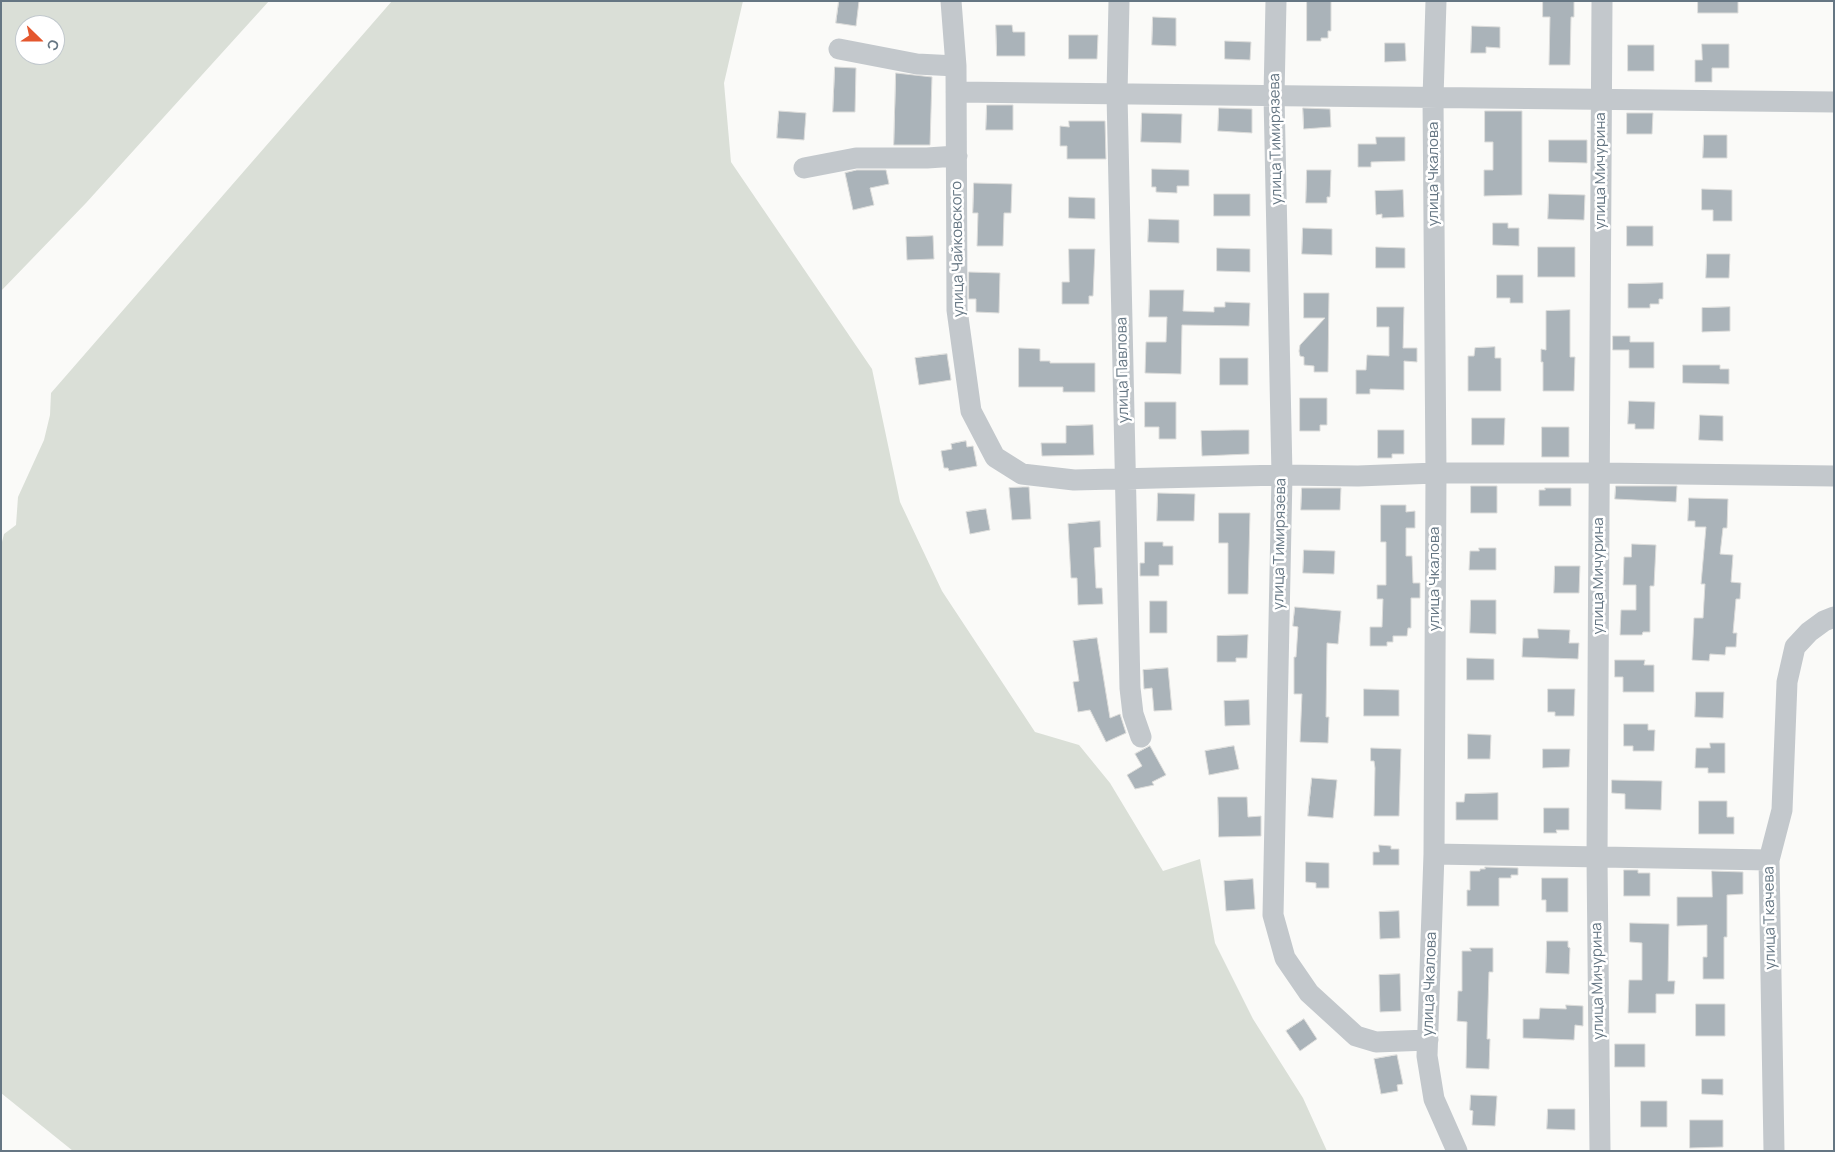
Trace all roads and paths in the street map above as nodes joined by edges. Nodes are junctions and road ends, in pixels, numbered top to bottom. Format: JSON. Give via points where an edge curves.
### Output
{"nodes":[{"id":1,"x":951,"y":1,"type":"edge"},
{"id":2,"x":1119,"y":1,"type":"edge"},
{"id":3,"x":1276,"y":1,"type":"edge"},
{"id":4,"x":1436,"y":1,"type":"edge"},
{"id":5,"x":1602,"y":1,"type":"edge"},
{"id":6,"x":839,"y":49,"type":"dead end"},
{"id":7,"x":956,"y":66,"type":"junction"},
{"id":8,"x":956,"y":92,"type":"junction"},
{"id":9,"x":1117,"y":94,"type":"junction"},
{"id":10,"x":1274,"y":96,"type":"junction"},
{"id":11,"x":1433,"y":98,"type":"junction"},
{"id":12,"x":1601,"y":100,"type":"junction"},
{"id":13,"x":1834,"y":102,"type":"edge"},
{"id":14,"x":957,"y":156,"type":"junction"},
{"id":15,"x":804,"y":168,"type":"dead end"},
{"id":16,"x":1436,"y":473,"type":"junction"},
{"id":17,"x":1600,"y":473,"type":"junction"},
{"id":18,"x":1282,"y":475,"type":"junction"},
{"id":19,"x":1834,"y":476,"type":"edge"},
{"id":20,"x":1126,"y":478,"type":"junction"},
{"id":21,"x":1834,"y":617,"type":"edge"},
{"id":22,"x":1141,"y":737,"type":"dead end"},
{"id":23,"x":1434,"y":854,"type":"junction"},
{"id":24,"x":1597,"y":858,"type":"junction"},
{"id":25,"x":1769,"y":860,"type":"junction"},
{"id":26,"x":1428,"y":1040,"type":"junction"},
{"id":27,"x":1457,"y":1151,"type":"edge"},
{"id":28,"x":1600,"y":1151,"type":"edge"},
{"id":29,"x":1774,"y":1151,"type":"edge"}],
"edges":[{"from":1,"to":7,"type":"street","name":"улица Чайковского"},
{"from":2,"to":9,"type":"street","name":"улица Павлова"},
{"from":3,"to":10,"type":"street","name":"улица Тимирязева"},
{"from":4,"to":11,"type":"street","name":"улица Чкалова"},
{"from":5,"to":12,"type":"street","name":"улица Мичурина"},
{"from":6,"to":7,"type":"street","via":[[917,64]]},
{"from":7,"to":8,"type":"street","name":"улица Чайковского"},
{"from":8,"to":9,"type":"street"},
{"from":8,"to":14,"type":"street","name":"улица Чайковского"},
{"from":9,"to":10,"type":"street"},
{"from":9,"to":20,"type":"street","name":"улица Павлова"},
{"from":10,"to":11,"type":"street"},
{"from":10,"to":18,"type":"street","name":"улица Тимирязева"},
{"from":11,"to":12,"type":"street"},
{"from":11,"to":16,"type":"street","name":"улица Чкалова"},
{"from":12,"to":13,"type":"street"},
{"from":12,"to":17,"type":"street","name":"улица Мичурина"},
{"from":14,"to":15,"type":"street","via":[[856,158]]},
{"from":14,"to":20,"type":"street","name":"улица Чайковского","via":[[957,310],[970,411],[995,457],[1022,474],[1074,480]]},
{"from":16,"to":17,"type":"street"},
{"from":16,"to":18,"type":"street"},
{"from":16,"to":23,"type":"street","name":"улица Чкалова"},
{"from":17,"to":19,"type":"street"},
{"from":17,"to":24,"type":"street","name":"улица Мичурина"},
{"from":18,"to":20,"type":"street"},
{"from":18,"to":26,"type":"street","name":"улица Тимирязева","via":[[1273,915],[1285,958],[1309,993],[1356,1036],[1376,1042]]},
{"from":20,"to":22,"type":"street","name":"улица Павлова","via":[[1130,688],[1133,714]]},
{"from":21,"to":25,"type":"street","name":"улица Ткачева","via":[[1808,632],[1795,647],[1786,682],[1782,810]]},
{"from":23,"to":24,"type":"street"},
{"from":23,"to":26,"type":"street","name":"улица Чкалова"},
{"from":24,"to":25,"type":"street"},
{"from":24,"to":28,"type":"street","name":"улица Мичурина"},
{"from":25,"to":29,"type":"street","name":"улица Ткачева"},
{"from":26,"to":27,"type":"street","name":"улица Чкалова","via":[[1427,1056],[1434,1099]]}]}
